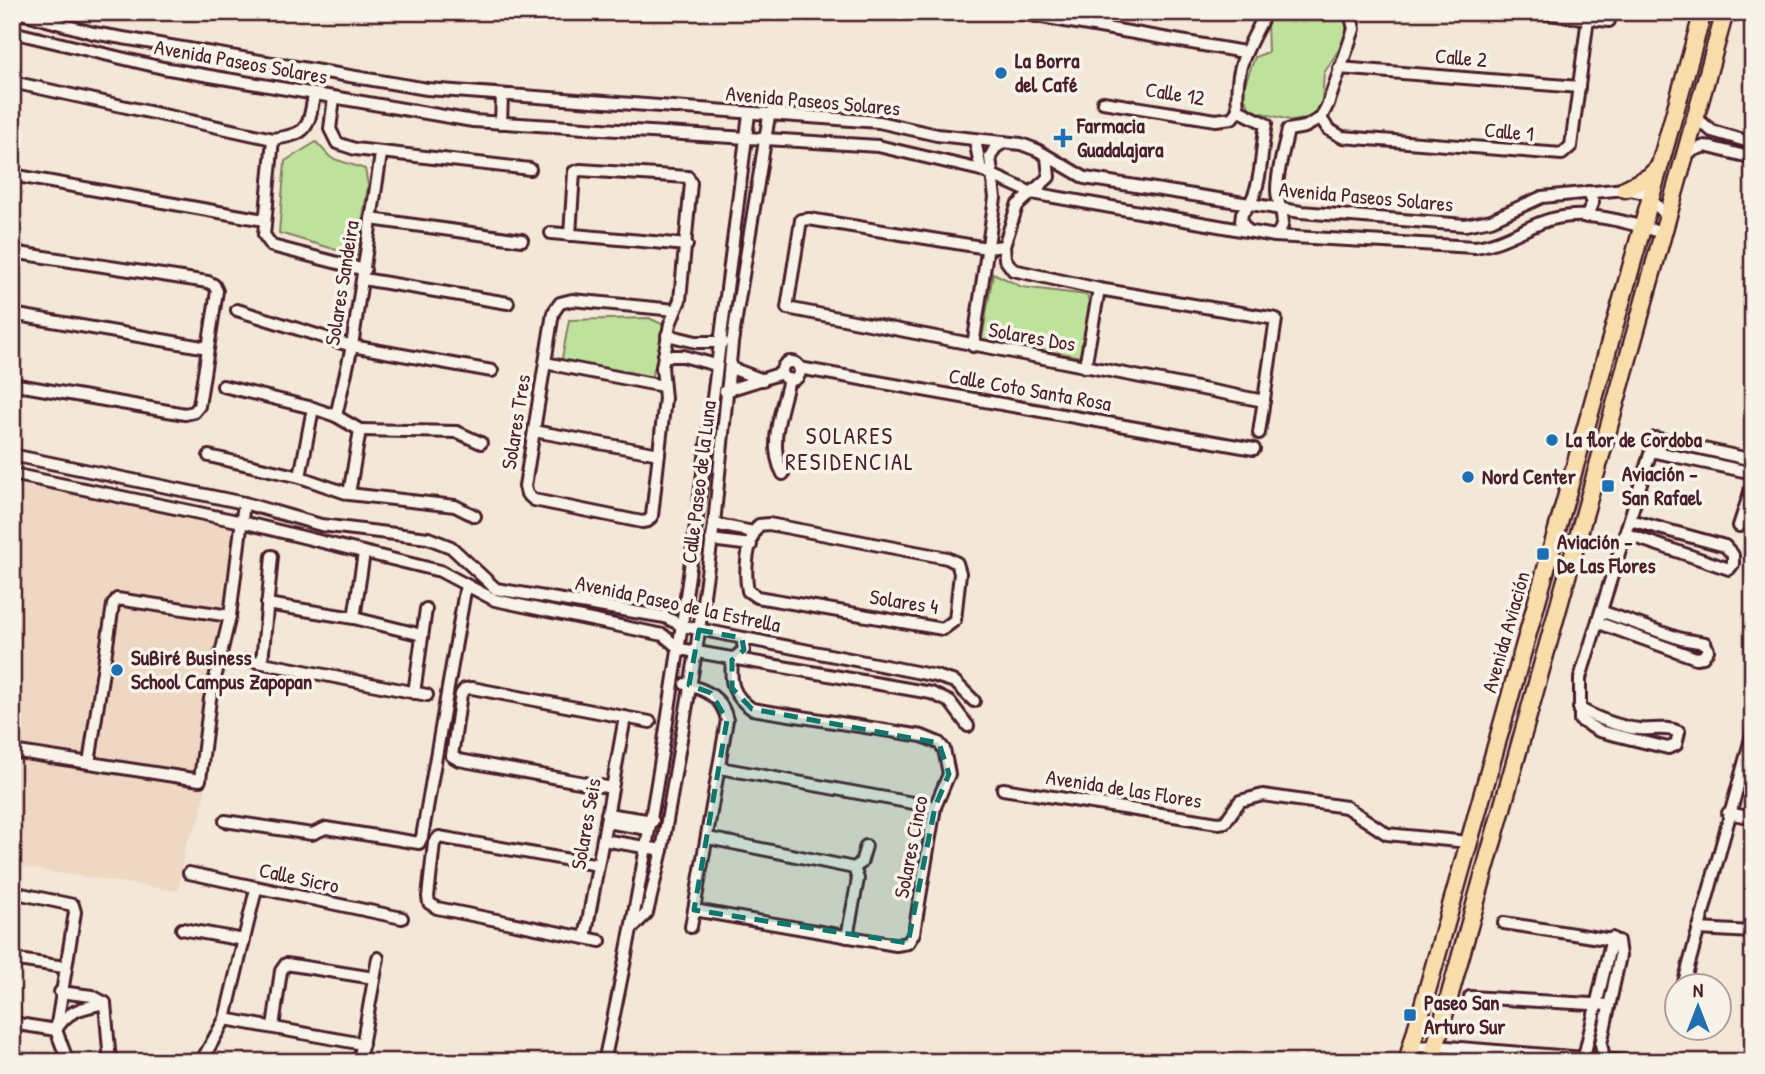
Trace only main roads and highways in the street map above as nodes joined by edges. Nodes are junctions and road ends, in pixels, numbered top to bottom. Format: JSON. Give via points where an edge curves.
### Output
{"nodes":[{"id":1,"x":1703,"y":12,"type":"edge"},
{"id":2,"x":1725,"y":12,"type":"edge"},
{"id":3,"x":1695,"y":39,"type":"junction"},
{"id":4,"x":1716,"y":45,"type":"junction"},
{"id":5,"x":1660,"y":167,"type":"junction"},
{"id":6,"x":1626,"y":190,"type":"road end"},
{"id":7,"x":1409,"y":1054,"type":"edge"},
{"id":8,"x":1434,"y":1054,"type":"edge"}],
"edges":[{"from":1,"to":3,"type":"main road","name":"Avenida Aviación"},
{"from":2,"to":4,"type":"main road","name":"Avenida Aviación"},
{"from":3,"to":4,"type":"main road"},
{"from":3,"to":5,"type":"main road","name":"Avenida Aviación"},
{"from":4,"to":8,"type":"main road","name":"Avenida Aviación"},
{"from":5,"to":6,"type":"main road"},
{"from":5,"to":7,"type":"main road","name":"Avenida Aviación"}]}
